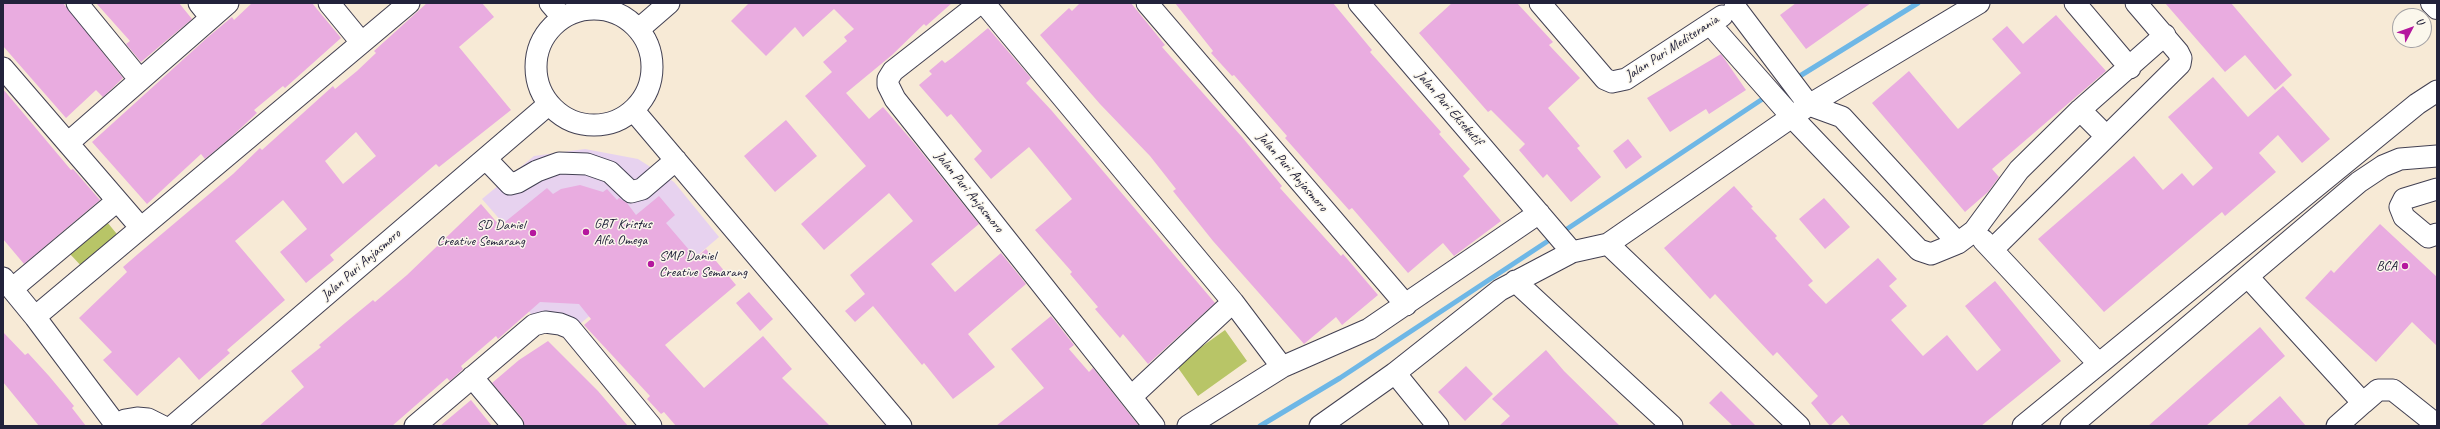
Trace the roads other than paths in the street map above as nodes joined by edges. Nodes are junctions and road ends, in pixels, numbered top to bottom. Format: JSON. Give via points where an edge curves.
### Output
{"nodes":[{"id":1,"x":77,"y":3,"type":"edge"},
{"id":2,"x":228,"y":3,"type":"edge"},
{"id":3,"x":329,"y":3,"type":"edge"},
{"id":4,"x":409,"y":3,"type":"edge"},
{"id":5,"x":670,"y":3,"type":"edge"},
{"id":6,"x":980,"y":3,"type":"edge"},
{"id":7,"x":984,"y":3,"type":"edge"},
{"id":8,"x":1147,"y":3,"type":"edge"},
{"id":9,"x":1359,"y":3,"type":"edge"},
{"id":10,"x":1540,"y":3,"type":"edge"},
{"id":11,"x":1979,"y":3,"type":"edge"},
{"id":12,"x":2075,"y":3,"type":"edge"},
{"id":13,"x":2136,"y":3,"type":"edge"},
{"id":14,"x":2432,"y":3,"type":"edge"},
{"id":15,"x":1738,"y":5,"type":"edge"},
{"id":16,"x":2437,"y":8,"type":"edge"},
{"id":17,"x":205,"y":10,"type":"edge"},
{"id":18,"x":556,"y":10,"type":"edge"},
{"id":19,"x":1710,"y":24,"type":"junction"},
{"id":20,"x":639,"y":28,"type":"junction"},
{"id":21,"x":2165,"y":35,"type":"junction"},
{"id":22,"x":361,"y":42,"type":"junction"},
{"id":23,"x":3,"y":68,"type":"edge"},
{"id":24,"x":2130,"y":68,"type":"junction"},
{"id":25,"x":140,"y":80,"type":"junction"},
{"id":26,"x":2437,"y":91,"type":"edge"},
{"id":27,"x":549,"y":104,"type":"junction"},
{"id":28,"x":1809,"y":105,"type":"junction"},
{"id":29,"x":2080,"y":110,"type":"junction"},
{"id":30,"x":634,"y":111,"type":"junction"},
{"id":31,"x":1792,"y":117,"type":"junction"},
{"id":32,"x":2106,"y":136,"type":"junction"},
{"id":33,"x":68,"y":143,"type":"junction"},
{"id":34,"x":2437,"y":156,"type":"edge"},
{"id":35,"x":486,"y":159,"type":"junction"},
{"id":36,"x":676,"y":160,"type":"junction"},
{"id":37,"x":2437,"y":189,"type":"edge"},
{"id":38,"x":117,"y":201,"type":"junction"},
{"id":39,"x":1541,"y":216,"type":"junction"},
{"id":40,"x":141,"y":228,"type":"junction"},
{"id":41,"x":2437,"y":234,"type":"edge"},
{"id":42,"x":1966,"y":237,"type":"junction"},
{"id":43,"x":1565,"y":244,"type":"junction"},
{"id":44,"x":1608,"y":244,"type":"junction"},
{"id":45,"x":1993,"y":249,"type":"junction"},
{"id":46,"x":2248,"y":277,"type":"junction"},
{"id":47,"x":1515,"y":281,"type":"junction"},
{"id":48,"x":8,"y":284,"type":"edge"},
{"id":49,"x":1233,"y":302,"type":"junction"},
{"id":50,"x":1406,"y":304,"type":"junction"},
{"id":51,"x":35,"y":317,"type":"junction"},
{"id":52,"x":2098,"y":363,"type":"junction"},
{"id":53,"x":1282,"y":367,"type":"junction"},
{"id":54,"x":1395,"y":373,"type":"junction"},
{"id":55,"x":472,"y":377,"type":"junction"},
{"id":56,"x":1132,"y":396,"type":"junction"},
{"id":57,"x":2363,"y":403,"type":"junction"},
{"id":58,"x":2345,"y":423,"type":"edge"},
{"id":59,"x":2437,"y":425,"type":"edge"},
{"id":60,"x":115,"y":426,"type":"edge"},
{"id":61,"x":162,"y":426,"type":"edge"},
{"id":62,"x":173,"y":426,"type":"edge"},
{"id":63,"x":415,"y":426,"type":"edge"},
{"id":64,"x":513,"y":426,"type":"edge"},
{"id":65,"x":651,"y":426,"type":"edge"},
{"id":66,"x":901,"y":426,"type":"edge"},
{"id":67,"x":1154,"y":426,"type":"edge"},
{"id":68,"x":1188,"y":426,"type":"edge"},
{"id":69,"x":1320,"y":426,"type":"edge"},
{"id":70,"x":1438,"y":426,"type":"edge"},
{"id":71,"x":1672,"y":426,"type":"edge"},
{"id":72,"x":1799,"y":426,"type":"edge"},
{"id":73,"x":2023,"y":426,"type":"edge"},
{"id":74,"x":2071,"y":426,"type":"edge"}],
"edges":[{"from":1,"to":25,"type":"street"},
{"from":2,"to":17,"type":"street"},
{"from":3,"to":22,"type":"street"},
{"from":4,"to":22,"type":"street"},
{"from":5,"to":20,"type":"street"},
{"from":6,"to":56,"type":"street","name":"Jalan Puri Anjasmoro","via":[[893,71],[888,79],[888,85],[895,99]]},
{"from":7,"to":49,"type":"street"},
{"from":8,"to":50,"type":"street","name":"Jalan Puri Anjasmoro"},
{"from":9,"to":39,"type":"street","name":"Jalan Puri Eksekutif"},
{"from":10,"to":19,"type":"street","name":"Jalan Puri Mediterania","via":[[1605,79],[1612,82],[1626,79]]},
{"from":11,"to":28,"type":"street"},
{"from":12,"to":24,"type":"street"},
{"from":13,"to":21,"type":"street"},
{"from":14,"to":16,"type":"highway"},
{"from":15,"to":19,"type":"street","name":"Jalan Puri Mediterania"},
{"from":15,"to":28,"type":"street","via":[[1780,68]]},
{"from":17,"to":25,"type":"street"},
{"from":18,"to":20,"type":"street","via":[[610,10]]},
{"from":18,"to":27,"type":"street","via":[[538,49],[536,68],[539,87]]},
{"from":19,"to":31,"type":"street"},
{"from":20,"to":30,"type":"street","via":[[648,44],[653,62],[652,80],[645,97]]},
{"from":21,"to":24,"type":"street"},
{"from":21,"to":32,"type":"street","via":[[2178,52],[2180,64]]},
{"from":22,"to":40,"type":"street"},
{"from":23,"to":33,"type":"street"},
{"from":24,"to":29,"type":"street"},
{"from":25,"to":33,"type":"street"},
{"from":26,"to":52,"type":"street","via":[[2417,104]]},
{"from":27,"to":30,"type":"street","via":[[563,117],[581,124],[600,126],[618,121]]},
{"from":27,"to":35,"type":"street","name":"Jalan Puri Anjasmoro"},
{"from":28,"to":31,"type":"street"},
{"from":28,"to":42,"type":"street","via":[[1842,116]]},
{"from":29,"to":32,"type":"street"},
{"from":29,"to":42,"type":"street","via":[[2019,170]]},
{"from":30,"to":36,"type":"street"},
{"from":31,"to":42,"type":"street","via":[[1919,250],[1927,254],[1937,254]]},
{"from":31,"to":44,"type":"street"},
{"from":32,"to":45,"type":"street"},
{"from":33,"to":38,"type":"street"},
{"from":34,"to":46,"type":"street","via":[[2407,157],[2383,166],[2360,182]]},
{"from":35,"to":36,"type":"street","via":[[510,184],[537,170],[559,163],[587,164],[610,172],[631,192],[642,189]]},
{"from":35,"to":62,"type":"street","name":"Jalan Puri Anjasmoro"},
{"from":36,"to":66,"type":"street"},
{"from":37,"to":41,"type":"street","via":[[2404,199],[2400,207],[2404,217],[2428,237]]},
{"from":38,"to":40,"type":"street"},
{"from":38,"to":48,"type":"street"},
{"from":39,"to":43,"type":"street","name":"Jalan Puri Eksekutif"},
{"from":39,"to":50,"type":"street"},
{"from":40,"to":51,"type":"street"},
{"from":42,"to":45,"type":"street"},
{"from":43,"to":44,"type":"street"},
{"from":43,"to":47,"type":"street"},
{"from":44,"to":72,"type":"street"},
{"from":45,"to":52,"type":"street"},
{"from":46,"to":57,"type":"street"},
{"from":46,"to":74,"type":"street"},
{"from":47,"to":54,"type":"street"},
{"from":47,"to":71,"type":"street"},
{"from":48,"to":51,"type":"street"},
{"from":49,"to":53,"type":"street"},
{"from":49,"to":56,"type":"street"},
{"from":50,"to":53,"type":"street","via":[[1369,329]]},
{"from":51,"to":60,"type":"street"},
{"from":52,"to":73,"type":"street"},
{"from":53,"to":68,"type":"street"},
{"from":54,"to":69,"type":"street"},
{"from":54,"to":70,"type":"street"},
{"from":55,"to":63,"type":"street"},
{"from":55,"to":64,"type":"street"},
{"from":55,"to":65,"type":"street","via":[[534,325],[545,322],[560,324],[570,328]]},
{"from":56,"to":67,"type":"street","name":"Jalan Puri Anjasmoro"},
{"from":57,"to":58,"type":"street"},
{"from":57,"to":59,"type":"street","via":[[2378,390],[2393,390]]},
{"from":60,"to":61,"type":"street","via":[[137,418],[148,419]]}]}
